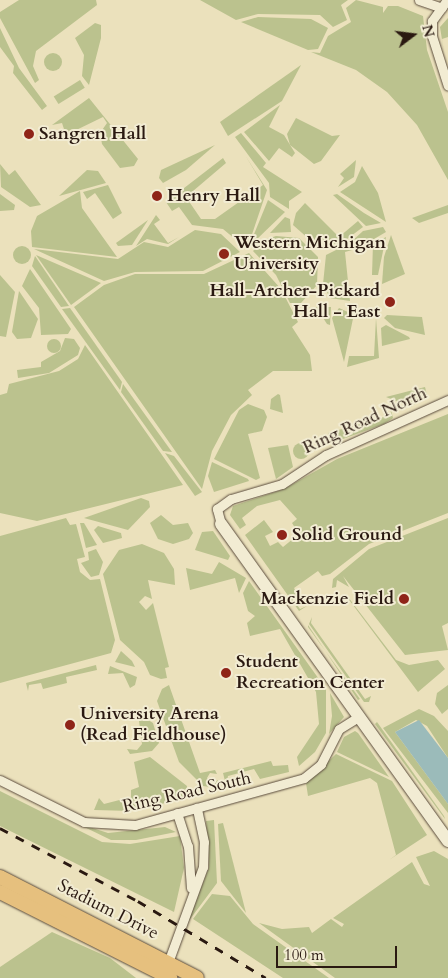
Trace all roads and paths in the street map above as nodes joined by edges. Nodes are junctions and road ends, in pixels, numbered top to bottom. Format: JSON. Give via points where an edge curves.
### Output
{"nodes":[{"id":1,"x":419,"y":0,"type":"edge"},
{"id":2,"x":444,"y":4,"type":"edge"},
{"id":3,"x":448,"y":86,"type":"edge"},
{"id":4,"x":448,"y":400,"type":"edge"},
{"id":5,"x":221,"y":524,"type":"joint"},
{"id":6,"x":358,"y":716,"type":"junction"},
{"id":7,"x":0,"y":780,"type":"edge"},
{"id":8,"x":197,"y":808,"type":"junction"},
{"id":9,"x":177,"y":813,"type":"junction"},
{"id":10,"x":446,"y":835,"type":"edge"},
{"id":11,"x":0,"y":877,"type":"edge"},
{"id":12,"x":191,"y":889,"type":"junction"},
{"id":13,"x":0,"y":892,"type":"edge"},
{"id":14,"x":166,"y":973,"type":"edge"},
{"id":15,"x":197,"y":978,"type":"edge"}],
"edges":[{"from":1,"to":2,"type":"street"},
{"from":2,"to":3,"type":"street","via":[[432,20],[432,36]]},
{"from":4,"to":5,"type":"street","name":"Ring Road North","via":[[326,455],[282,484],[231,499],[216,509]]},
{"from":5,"to":6,"type":"street"},
{"from":6,"to":8,"type":"street","name":"Ring Road South","via":[[340,729],[321,764],[304,778]]},
{"from":6,"to":10,"type":"street"},
{"from":7,"to":9,"type":"street","name":"Ring Road South","via":[[41,804],[94,825],[135,824]]},
{"from":8,"to":9,"type":"street","name":"Ring Road South"},
{"from":8,"to":12,"type":"street","via":[[204,854]]},
{"from":9,"to":12,"type":"street","via":[[188,846]]},
{"from":11,"to":14,"type":"main road","name":"Stadium Drive"},
{"from":12,"to":14,"type":"street"},
{"from":13,"to":14,"type":"main road","name":"Stadium Drive"},
{"from":14,"to":15,"type":"main road","name":"Stadium Drive"}]}
